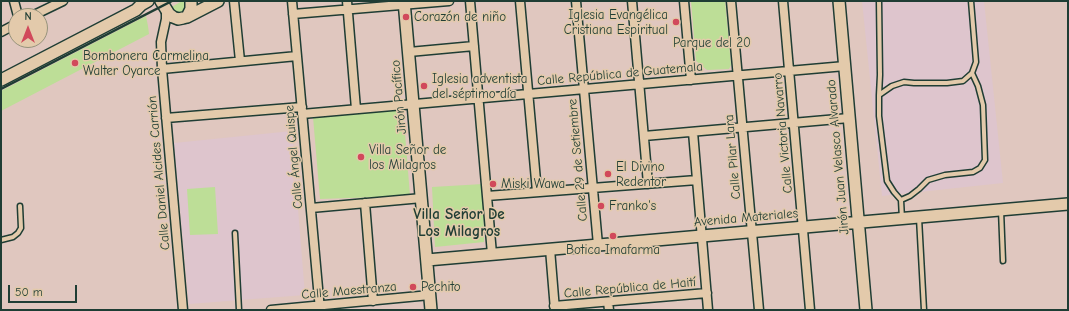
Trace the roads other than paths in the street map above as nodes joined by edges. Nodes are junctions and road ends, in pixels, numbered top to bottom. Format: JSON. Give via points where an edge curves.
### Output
{"nodes":[{"id":1,"x":63,"y":1,"type":"edge"},
{"id":2,"x":148,"y":1,"type":"edge"},
{"id":3,"x":190,"y":1,"type":"edge"},
{"id":4,"x":234,"y":1,"type":"edge"},
{"id":5,"x":292,"y":1,"type":"edge"},
{"id":6,"x":347,"y":1,"type":"edge"},
{"id":7,"x":449,"y":1,"type":"edge"},
{"id":8,"x":470,"y":1,"type":"edge"},
{"id":9,"x":520,"y":1,"type":"edge"},
{"id":10,"x":576,"y":1,"type":"edge"},
{"id":11,"x":632,"y":1,"type":"edge"},
{"id":12,"x":684,"y":1,"type":"edge"},
{"id":13,"x":731,"y":1,"type":"edge"},
{"id":14,"x":783,"y":1,"type":"edge"},
{"id":15,"x":839,"y":1,"type":"edge"},
{"id":16,"x":879,"y":1,"type":"edge"},
{"id":17,"x":971,"y":1,"type":"edge"},
{"id":18,"x":210,"y":3,"type":"edge"},
{"id":19,"x":404,"y":3,"type":"edge"},
{"id":20,"x":163,"y":5,"type":"edge"},
{"id":21,"x":48,"y":8,"type":"edge"},
{"id":22,"x":136,"y":10,"type":"junction"},
{"id":23,"x":348,"y":10,"type":"junction"},
{"id":24,"x":293,"y":14,"type":"junction"},
{"id":25,"x":187,"y":17,"type":"junction"},
{"id":26,"x":474,"y":46,"type":"junction"},
{"id":27,"x":409,"y":52,"type":"junction"},
{"id":28,"x":297,"y":56,"type":"junction"},
{"id":29,"x":240,"y":61,"type":"junction"},
{"id":30,"x":845,"y":66,"type":"junction"},
{"id":31,"x":162,"y":69,"type":"junction"},
{"id":32,"x":789,"y":71,"type":"junction"},
{"id":33,"x":972,"y":73,"type":"junction"},
{"id":34,"x":738,"y":76,"type":"junction"},
{"id":35,"x":1,"y":80,"type":"edge"},
{"id":36,"x":691,"y":80,"type":"junction"},
{"id":37,"x":639,"y":84,"type":"junction"},
{"id":38,"x":584,"y":89,"type":"junction"},
{"id":39,"x":529,"y":94,"type":"junction"},
{"id":40,"x":879,"y":95,"type":"junction"},
{"id":41,"x":478,"y":98,"type":"junction"},
{"id":42,"x":413,"y":104,"type":"junction"},
{"id":43,"x":356,"y":109,"type":"junction"},
{"id":44,"x":302,"y":110,"type":"junction"},
{"id":45,"x":166,"y":118,"type":"junction"},
{"id":46,"x":849,"y":118,"type":"junction"},
{"id":47,"x":794,"y":123,"type":"junction"},
{"id":48,"x":742,"y":128,"type":"junction"},
{"id":49,"x":693,"y":132,"type":"junction"},
{"id":50,"x":644,"y":136,"type":"junction"},
{"id":51,"x":697,"y":180,"type":"junction"},
{"id":52,"x":648,"y":184,"type":"junction"},
{"id":53,"x":592,"y":188,"type":"junction"},
{"id":54,"x":537,"y":192,"type":"junction"},
{"id":55,"x":487,"y":196,"type":"junction"},
{"id":56,"x":422,"y":198,"type":"junction"},
{"id":57,"x":902,"y":200,"type":"junction"},
{"id":58,"x":365,"y":203,"type":"junction"},
{"id":59,"x":1068,"y":204,"type":"edge"},
{"id":60,"x":20,"y":206,"type":"dead end"},
{"id":61,"x":311,"y":208,"type":"junction"},
{"id":62,"x":1001,"y":210,"type":"junction"},
{"id":63,"x":918,"y":217,"type":"junction"},
{"id":64,"x":902,"y":219,"type":"junction"},
{"id":65,"x":858,"y":223,"type":"junction"},
{"id":66,"x":803,"y":227,"type":"junction"},
{"id":67,"x":752,"y":232,"type":"junction"},
{"id":68,"x":235,"y":234,"type":"dead end"},
{"id":69,"x":702,"y":236,"type":"junction"},
{"id":70,"x":1,"y":240,"type":"edge"},
{"id":71,"x":598,"y":245,"type":"junction"},
{"id":72,"x":550,"y":249,"type":"junction"},
{"id":73,"x":492,"y":254,"type":"junction"},
{"id":74,"x":427,"y":260,"type":"junction"},
{"id":75,"x":1003,"y":261,"type":"dead end"},
{"id":76,"x":707,"y":293,"type":"junction"},
{"id":77,"x":430,"y":296,"type":"junction"},
{"id":78,"x":373,"y":301,"type":"junction"},
{"id":79,"x":609,"y":306,"type":"edge"},
{"id":80,"x":320,"y":308,"type":"edge"},
{"id":81,"x":555,"y":308,"type":"edge"},
{"id":82,"x":183,"y":310,"type":"edge"},
{"id":83,"x":239,"y":310,"type":"edge"},
{"id":84,"x":271,"y":310,"type":"edge"},
{"id":85,"x":431,"y":310,"type":"edge"},
{"id":86,"x":708,"y":310,"type":"edge"},
{"id":87,"x":759,"y":310,"type":"edge"},
{"id":88,"x":810,"y":310,"type":"edge"},
{"id":89,"x":866,"y":310,"type":"edge"},
{"id":90,"x":924,"y":310,"type":"edge"}],
"edges":[{"from":1,"to":21,"type":"street"},
{"from":2,"to":22,"type":"street"},
{"from":3,"to":25,"type":"street","via":[[191,9]]},
{"from":4,"to":29,"type":"street"},
{"from":5,"to":24,"type":"street","name":"Calle Ángel Quispe"},
{"from":6,"to":23,"type":"street"},
{"from":7,"to":19,"type":"street"},
{"from":8,"to":26,"type":"street"},
{"from":9,"to":39,"type":"street"},
{"from":10,"to":38,"type":"street","name":"Calle 29 de Setiembre"},
{"from":11,"to":37,"type":"street"},
{"from":12,"to":36,"type":"street"},
{"from":13,"to":34,"type":"street","name":"Calle Pilar Lara"},
{"from":14,"to":32,"type":"street","name":"Calle Victoria Navarro"},
{"from":15,"to":30,"type":"street","name":"Jirón Juan Velasco Alvarado"},
{"from":16,"to":40,"type":"lane"},
{"from":17,"to":33,"type":"lane","via":[[976,62]]},
{"from":18,"to":25,"type":"street"},
{"from":19,"to":23,"type":"street"},
{"from":19,"to":27,"type":"street","name":"Jirón Pacífico"},
{"from":20,"to":22,"type":"street"},
{"from":20,"to":25,"type":"street","via":[[173,17]]},
{"from":20,"to":31,"type":"street","name":"Calle Daniel Alcides Carrión","via":[[166,19],[161,42]]},
{"from":22,"to":35,"type":"street"},
{"from":23,"to":24,"type":"street"},
{"from":23,"to":43,"type":"street"},
{"from":24,"to":28,"type":"street","name":"Calle Ángel Quispe"},
{"from":26,"to":27,"type":"street"},
{"from":26,"to":41,"type":"street"},
{"from":27,"to":42,"type":"street","name":"Jirón Pacífico"},
{"from":28,"to":29,"type":"street"},
{"from":28,"to":44,"type":"street","name":"Calle Ángel Quispe"},
{"from":29,"to":31,"type":"street"},
{"from":30,"to":32,"type":"street","name":"Calle República de Guatemala"},
{"from":30,"to":46,"type":"street","name":"Jirón Juan Velasco Alvarado"},
{"from":31,"to":45,"type":"street","name":"Calle Daniel Alcides Carrión"},
{"from":32,"to":34,"type":"street","name":"Calle República de Guatemala"},
{"from":32,"to":47,"type":"street","name":"Calle Victoria Navarro"},
{"from":33,"to":40,"type":"lane","via":[[963,81],[904,82]]},
{"from":33,"to":57,"type":"lane","via":[[983,105],[985,160],[980,168],[973,172],[944,175],[928,180]]},
{"from":34,"to":36,"type":"street","name":"Calle República de Guatemala"},
{"from":34,"to":48,"type":"street","name":"Calle Pilar Lara"},
{"from":36,"to":37,"type":"street","name":"Calle República de Guatemala"},
{"from":37,"to":38,"type":"street","name":"Calle República de Guatemala"},
{"from":37,"to":50,"type":"street"},
{"from":38,"to":39,"type":"street","name":"Calle República de Guatemala"},
{"from":38,"to":53,"type":"street","name":"Calle 29 de Setiembre"},
{"from":39,"to":41,"type":"street","name":"Calle República de Guatemala"},
{"from":39,"to":54,"type":"street"},
{"from":40,"to":57,"type":"lane","via":[[887,181]]},
{"from":41,"to":42,"type":"street","name":"Calle República de Guatemala"},
{"from":41,"to":55,"type":"street"},
{"from":42,"to":43,"type":"street","name":"Calle República de Guatemala"},
{"from":42,"to":56,"type":"street","name":"Jirón Pacífico"},
{"from":43,"to":44,"type":"street","name":"Calle República de Guatemala"},
{"from":44,"to":45,"type":"street","name":"Calle República de Guatemala"},
{"from":44,"to":61,"type":"street","name":"Calle Ángel Quispe"},
{"from":45,"to":82,"type":"street","name":"Calle Daniel Alcides Carrión"},
{"from":46,"to":47,"type":"street"},
{"from":46,"to":65,"type":"street","name":"Jirón Juan Velasco Alvarado"},
{"from":47,"to":48,"type":"street"},
{"from":47,"to":66,"type":"street","name":"Calle Victoria Navarro"},
{"from":48,"to":49,"type":"street"},
{"from":48,"to":67,"type":"street","name":"Calle Pilar Lara"},
{"from":49,"to":50,"type":"street"},
{"from":49,"to":51,"type":"street"},
{"from":50,"to":52,"type":"street"},
{"from":51,"to":52,"type":"street"},
{"from":51,"to":69,"type":"street"},
{"from":52,"to":53,"type":"street"},
{"from":53,"to":54,"type":"street"},
{"from":53,"to":71,"type":"street","name":"Calle 29 de Setiembre"},
{"from":54,"to":55,"type":"street"},
{"from":55,"to":73,"type":"street"},
{"from":56,"to":58,"type":"street"},
{"from":56,"to":74,"type":"street","name":"Jirón Pacífico"},
{"from":57,"to":64,"type":"lane"},
{"from":58,"to":61,"type":"street"},
{"from":58,"to":78,"type":"street"},
{"from":59,"to":62,"type":"street","name":"Avenida Materiales"},
{"from":60,"to":70,"type":"lane","via":[[21,228],[13,237]]},
{"from":61,"to":80,"type":"street","name":"Calle Ángel Quispe"},
{"from":62,"to":63,"type":"street","name":"Avenida Materiales"},
{"from":62,"to":75,"type":"lane"},
{"from":63,"to":64,"type":"street","name":"Avenida Materiales"},
{"from":63,"to":90,"type":"lane"},
{"from":64,"to":65,"type":"street","name":"Avenida Materiales"},
{"from":65,"to":66,"type":"street","name":"Avenida Materiales"},
{"from":65,"to":89,"type":"street","name":"Jirón Juan Velasco Alvarado"},
{"from":66,"to":67,"type":"street","name":"Avenida Materiales"},
{"from":66,"to":88,"type":"street","name":"Calle Victoria Navarro"},
{"from":67,"to":69,"type":"street","name":"Avenida Materiales"},
{"from":67,"to":87,"type":"street","name":"Calle Pilar Lara"},
{"from":68,"to":83,"type":"lane"},
{"from":69,"to":71,"type":"street","name":"Avenida Materiales"},
{"from":69,"to":76,"type":"street"},
{"from":71,"to":72,"type":"street","name":"Avenida Materiales"},
{"from":72,"to":73,"type":"street","name":"Avenida Materiales"},
{"from":72,"to":81,"type":"street"},
{"from":73,"to":74,"type":"street","name":"Avenida Materiales"},
{"from":74,"to":77,"type":"street","name":"Jirón Pacífico"},
{"from":76,"to":79,"type":"street","name":"Calle República de Haití"},
{"from":76,"to":86,"type":"street"},
{"from":77,"to":78,"type":"street","name":"Calle Maestranza"},
{"from":77,"to":85,"type":"street","name":"Jirón Pacífico"},
{"from":78,"to":80,"type":"street","name":"Calle Maestranza"},
{"from":79,"to":81,"type":"street","name":"Calle República de Haití"},
{"from":80,"to":84,"type":"street","name":"Calle Maestranza"}]}
